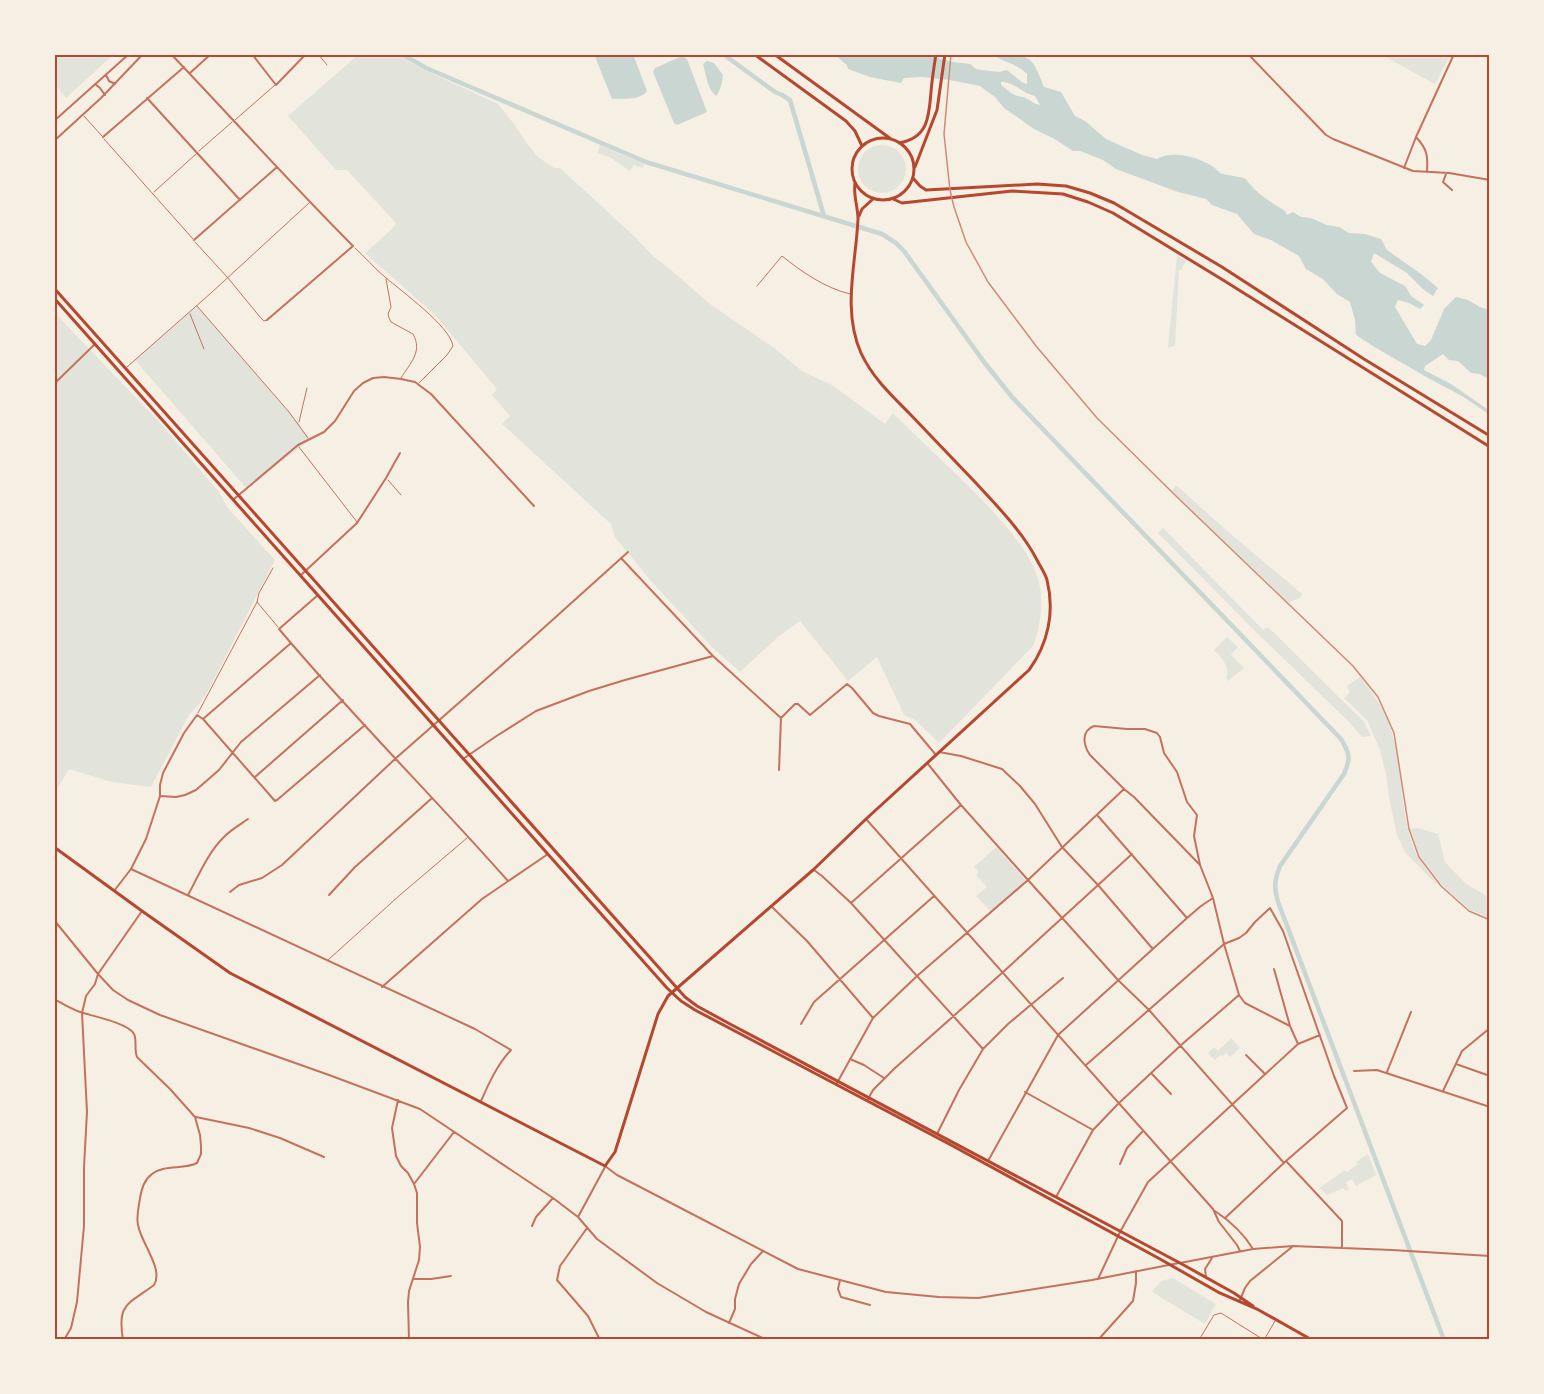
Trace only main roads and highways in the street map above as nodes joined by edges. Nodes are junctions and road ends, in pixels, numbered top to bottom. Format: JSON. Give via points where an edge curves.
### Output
{"nodes":[{"id":1,"x":754,"y":54,"type":"edge"},
{"id":2,"x":774,"y":54,"type":"edge"},
{"id":3,"x":936,"y":54,"type":"edge"},
{"id":4,"x":945,"y":54,"type":"edge"},
{"id":5,"x":892,"y":140,"type":"junction"},
{"id":6,"x":899,"y":142,"type":"junction"},
{"id":7,"x":862,"y":146,"type":"junction"},
{"id":8,"x":914,"y":169,"type":"junction"},
{"id":9,"x":913,"y":178,"type":"junction"},
{"id":10,"x":855,"y":183,"type":"junction"},
{"id":11,"x":873,"y":199,"type":"junction"},
{"id":12,"x":893,"y":199,"type":"junction"},
{"id":13,"x":1136,"y":216,"type":"junction"},
{"id":14,"x":858,"y":217,"type":"junction"},
{"id":15,"x":1131,"y":224,"type":"junction"},
{"id":16,"x":54,"y":288,"type":"edge"},
{"id":17,"x":54,"y":298,"type":"edge"},
{"id":18,"x":1490,"y":436,"type":"edge"},
{"id":19,"x":1490,"y":447,"type":"edge"},
{"id":20,"x":54,"y":848,"type":"edge"},
{"id":21,"x":676,"y":988,"type":"junction"},
{"id":22,"x":671,"y":993,"type":"junction"},
{"id":23,"x":837,"y":1083,"type":"junction"},
{"id":24,"x":1011,"y":1175,"type":"junction"},
{"id":25,"x":1119,"y":1234,"type":"junction"},
{"id":26,"x":1240,"y":1300,"type":"junction"},
{"id":27,"x":1312,"y":1340,"type":"edge"}],
"edges":[{"from":1,"to":7,"type":"main road","via":[[846,121]]},
{"from":2,"to":5,"type":"main road"},
{"from":3,"to":6,"type":"main road","via":[[930,112],[923,130],[914,138]]},
{"from":4,"to":8,"type":"main road","via":[[937,110]]},
{"from":5,"to":6,"type":"main road"},
{"from":5,"to":7,"type":"main road","via":[[876,139]]},
{"from":6,"to":8,"type":"main road","via":[[907,149]]},
{"from":7,"to":10,"type":"main road","via":[[853,160]]},
{"from":8,"to":9,"type":"main road"},
{"from":9,"to":12,"type":"main road","via":[[907,189]]},
{"from":9,"to":13,"type":"main road","via":[[926,190],[1019,184],[1066,186],[1114,203]]},
{"from":10,"to":11,"type":"main road"},
{"from":10,"to":14,"type":"main road"},
{"from":11,"to":12,"type":"main road"},
{"from":11,"to":14,"type":"main road"},
{"from":12,"to":15,"type":"main road","via":[[902,202],[1012,191],[1063,194],[1088,201]]},
{"from":13,"to":15,"type":"main road"},
{"from":13,"to":18,"type":"main road"},
{"from":14,"to":21,"type":"main road","via":[[851,314],[862,356],[884,389],[1029,545],[1047,578],[1050,605],[1043,648],[1029,670],[928,764]]},
{"from":15,"to":19,"type":"main road"},
{"from":16,"to":21,"type":"main road"},
{"from":17,"to":22,"type":"main road"},
{"from":20,"to":22,"type":"main road","via":[[230,973],[605,1166],[615,1152],[658,1014]]},
{"from":21,"to":22,"type":"main road"},
{"from":21,"to":23,"type":"main road","via":[[698,1006]]},
{"from":22,"to":23,"type":"main road","via":[[695,1010]]},
{"from":23,"to":24,"type":"main road"},
{"from":24,"to":25,"type":"main road"},
{"from":24,"to":25,"type":"main road"},
{"from":25,"to":26,"type":"main road"},
{"from":25,"to":26,"type":"main road","via":[[1206,1277]]},
{"from":26,"to":27,"type":"main road"}]}
